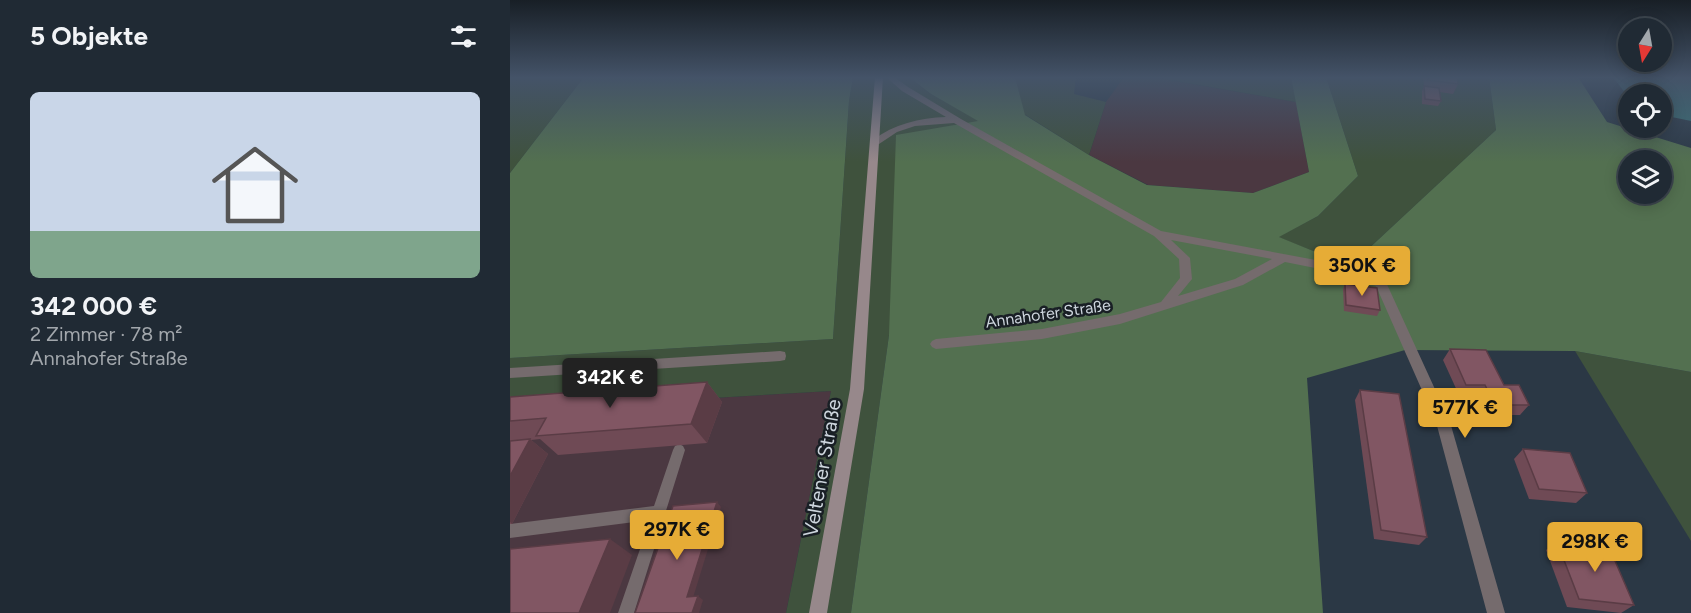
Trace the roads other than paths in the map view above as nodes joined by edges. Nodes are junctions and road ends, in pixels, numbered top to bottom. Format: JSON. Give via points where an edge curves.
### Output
{"nodes":[{"id":1,"x":878,"y":106,"type":"edge"},
{"id":2,"x":933,"y":106,"type":"edge"},
{"id":3,"x":958,"y":121,"type":"junction"},
{"id":4,"x":876,"y":142,"type":"junction"},
{"id":5,"x":1158,"y":234,"type":"junction"},
{"id":6,"x":1284,"y":258,"type":"junction"},
{"id":7,"x":1164,"y":306,"type":"junction"},
{"id":8,"x":936,"y":344,"type":"dead end"},
{"id":9,"x":780,"y":356,"type":"dead end"},
{"id":10,"x":510,"y":374,"type":"edge"},
{"id":11,"x":679,"y":450,"type":"dead end"},
{"id":12,"x":658,"y":512,"type":"junction"},
{"id":13,"x":510,"y":531,"type":"edge"},
{"id":14,"x":626,"y":613,"type":"edge"},
{"id":15,"x":818,"y":613,"type":"edge"},
{"id":16,"x":1496,"y":613,"type":"edge"}],
"edges":[{"from":1,"to":4,"type":"main road","name":"Veltener Straße"},
{"from":2,"to":3,"type":"street"},
{"from":3,"to":4,"type":"street","via":[[907,126]]},
{"from":3,"to":5,"type":"street"},
{"from":4,"to":15,"type":"main road","name":"Veltener Straße","via":[[857,389]]},
{"from":5,"to":6,"type":"street"},
{"from":5,"to":7,"type":"street","via":[[1184,258],[1186,279]]},
{"from":6,"to":7,"type":"street","name":"Annahofer Straße","via":[[1239,282]]},
{"from":6,"to":16,"type":"street","via":[[1381,283],[1443,422]]},
{"from":7,"to":8,"type":"street","name":"Annahofer Straße","via":[[1042,334]]},
{"from":9,"to":10,"type":"street"},
{"from":11,"to":12,"type":"lane"},
{"from":12,"to":13,"type":"lane"},
{"from":12,"to":14,"type":"lane"}]}
